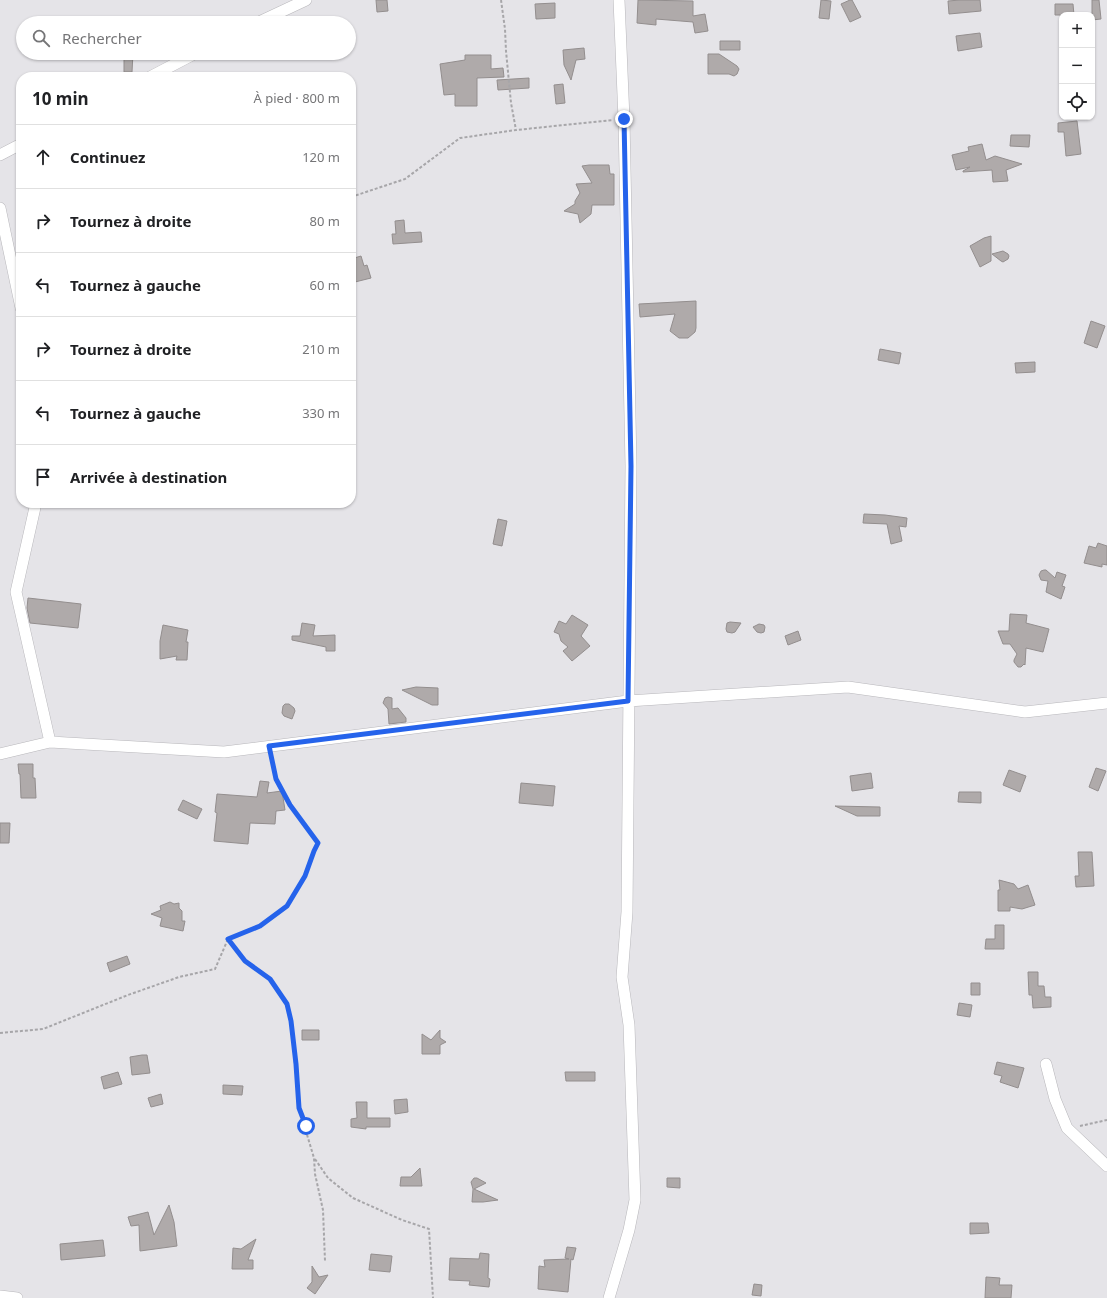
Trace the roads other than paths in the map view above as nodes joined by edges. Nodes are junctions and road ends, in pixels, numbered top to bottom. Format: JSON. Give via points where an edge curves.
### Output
{"nodes":[{"id":1,"x":306,"y":0,"type":"edge"},
{"id":2,"x":619,"y":0,"type":"edge"},
{"id":3,"x":272,"y":16,"type":"edge"},
{"id":4,"x":183,"y":60,"type":"edge"},
{"id":5,"x":160,"y":72,"type":"edge"},
{"id":6,"x":16,"y":147,"type":"edge"},
{"id":7,"x":0,"y":155,"type":"edge"},
{"id":8,"x":0,"y":208,"type":"edge"},
{"id":9,"x":16,"y":284,"type":"edge"},
{"id":10,"x":35,"y":508,"type":"edge"},
{"id":11,"x":628,"y":701,"type":"junction"},
{"id":12,"x":1107,"y":703,"type":"edge"},
{"id":13,"x":50,"y":742,"type":"junction"},
{"id":14,"x":0,"y":754,"type":"edge"},
{"id":15,"x":1046,"y":1064,"type":"dead end"},
{"id":16,"x":1107,"y":1166,"type":"edge"},
{"id":17,"x":0,"y":1296,"type":"edge"},
{"id":18,"x":17,"y":1298,"type":"edge"},
{"id":19,"x":609,"y":1298,"type":"edge"}],
"edges":[{"from":1,"to":3,"type":"street"},
{"from":2,"to":11,"type":"street","via":[[631,466]]},
{"from":4,"to":5,"type":"street"},
{"from":6,"to":7,"type":"street"},
{"from":8,"to":9,"type":"street"},
{"from":10,"to":13,"type":"street","via":[[16,592]]},
{"from":11,"to":12,"type":"street","via":[[848,687],[1025,712]]},
{"from":11,"to":13,"type":"street","via":[[224,752]]},
{"from":11,"to":19,"type":"street","via":[[627,912],[622,977],[630,1032],[635,1200]]},
{"from":13,"to":14,"type":"street"},
{"from":15,"to":16,"type":"street","via":[[1055,1099],[1067,1128]]},
{"from":17,"to":18,"type":"street"}]}
